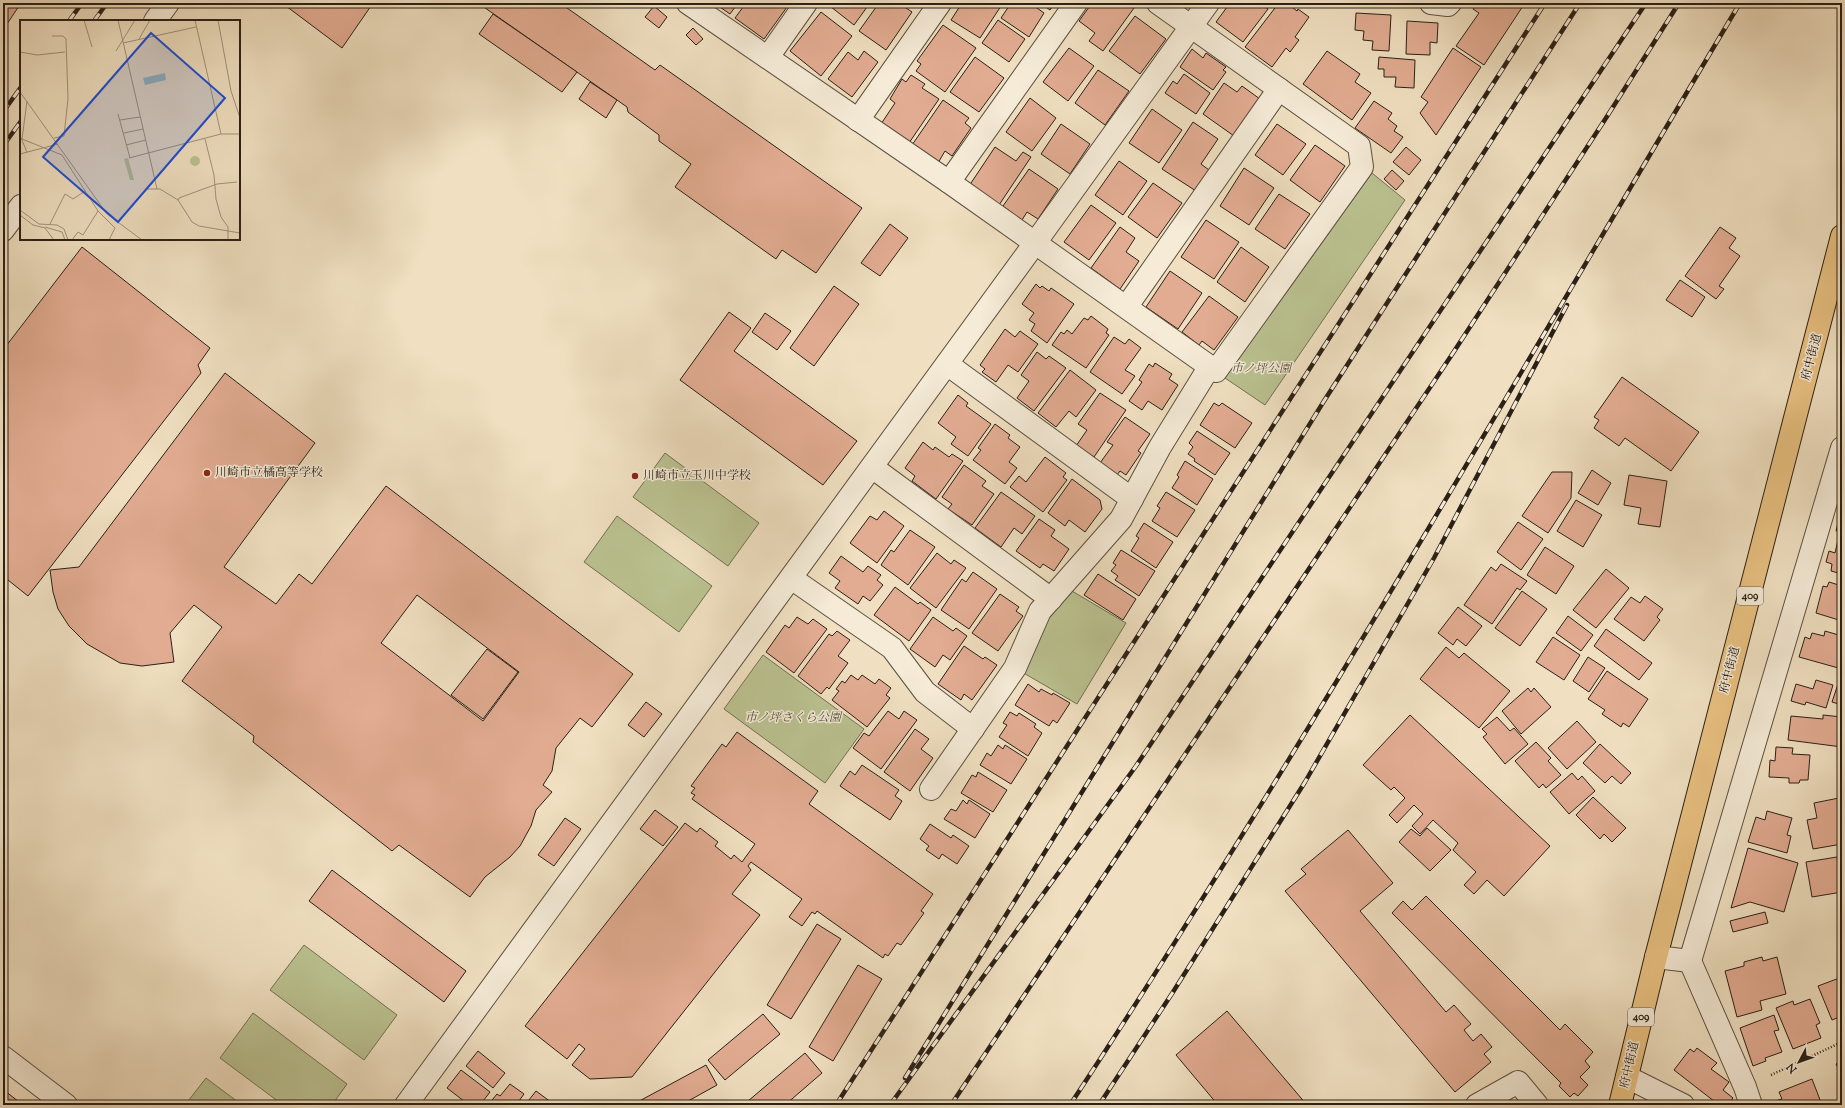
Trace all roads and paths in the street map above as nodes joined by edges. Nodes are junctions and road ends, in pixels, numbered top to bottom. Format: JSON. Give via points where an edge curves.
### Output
{"nodes":[{"id":1,"x":168,"y":3,"type":"edge"},
{"id":2,"x":688,"y":3,"type":"edge"},
{"id":3,"x":806,"y":3,"type":"edge"},
{"id":4,"x":940,"y":3,"type":"edge"},
{"id":5,"x":1076,"y":3,"type":"edge"},
{"id":6,"x":1158,"y":3,"type":"edge"},
{"id":7,"x":1208,"y":3,"type":"edge"},
{"id":8,"x":1431,"y":3,"type":"edge"},
{"id":9,"x":1450,"y":3,"type":"edge"},
{"id":10,"x":156,"y":20,"type":"edge"},
{"id":11,"x":1192,"y":26,"type":"junction"},
{"id":12,"x":768,"y":58,"type":"junction"},
{"id":13,"x":1279,"y":89,"type":"junction"},
{"id":14,"x":858,"y":120,"type":"junction"},
{"id":15,"x":949,"y":182,"type":"junction"},
{"id":16,"x":20,"y":207,"type":"edge"},
{"id":17,"x":3,"y":230,"type":"edge"},
{"id":18,"x":1842,"y":236,"type":"edge"},
{"id":19,"x":1035,"y":244,"type":"junction"},
{"id":20,"x":1127,"y":306,"type":"junction"},
{"id":21,"x":947,"y":364,"type":"junction"},
{"id":22,"x":1213,"y":369,"type":"junction"},
{"id":23,"x":1842,"y":448,"type":"edge"},
{"id":24,"x":872,"y":467,"type":"junction"},
{"id":25,"x":1132,"y":499,"type":"junction"},
{"id":26,"x":1834,"y":500,"type":"edge"},
{"id":27,"x":791,"y":578,"type":"junction"},
{"id":28,"x":1051,"y":599,"type":"junction"},
{"id":29,"x":973,"y":729,"type":"junction"},
{"id":30,"x":931,"y":789,"type":"dead end"},
{"id":31,"x":1656,"y":957,"type":"junction"},
{"id":32,"x":1690,"y":961,"type":"junction"},
{"id":33,"x":1842,"y":1042,"type":"edge"},
{"id":34,"x":3,"y":1057,"type":"edge"},
{"id":35,"x":1627,"y":1077,"type":"junction"},
{"id":36,"x":1748,"y":1096,"type":"edge"},
{"id":37,"x":66,"y":1105,"type":"edge"},
{"id":38,"x":406,"y":1105,"type":"edge"},
{"id":39,"x":1477,"y":1105,"type":"edge"},
{"id":40,"x":1537,"y":1105,"type":"edge"},
{"id":41,"x":1620,"y":1105,"type":"edge"},
{"id":42,"x":1683,"y":1105,"type":"edge"}],
"edges":[{"from":1,"to":10,"type":"street"},
{"from":2,"to":12,"type":"street"},
{"from":3,"to":12,"type":"street"},
{"from":4,"to":14,"type":"street"},
{"from":5,"to":15,"type":"street"},
{"from":6,"to":11,"type":"street"},
{"from":7,"to":11,"type":"street"},
{"from":8,"to":9,"type":"street"},
{"from":11,"to":13,"type":"street"},
{"from":11,"to":19,"type":"street"},
{"from":12,"to":14,"type":"street"},
{"from":13,"to":20,"type":"street"},
{"from":13,"to":22,"type":"street","via":[[1359,146],[1362,167]]},
{"from":14,"to":15,"type":"street"},
{"from":15,"to":19,"type":"street"},
{"from":16,"to":17,"type":"street"},
{"from":18,"to":31,"type":"highway","name":"府中街道","number":"409"},
{"from":19,"to":20,"type":"street"},
{"from":19,"to":21,"type":"street"},
{"from":20,"to":22,"type":"street"},
{"from":21,"to":24,"type":"street"},
{"from":21,"to":25,"type":"street"},
{"from":22,"to":25,"type":"street","via":[[1160,447]]},
{"from":23,"to":26,"type":"street"},
{"from":24,"to":27,"type":"street"},
{"from":24,"to":28,"type":"street"},
{"from":25,"to":28,"type":"street","via":[[1121,519]]},
{"from":26,"to":32,"type":"street"},
{"from":27,"to":29,"type":"street","via":[[892,648],[925,692]]},
{"from":27,"to":38,"type":"street"},
{"from":28,"to":29,"type":"street","via":[[1040,611],[1015,668]]},
{"from":29,"to":30,"type":"street"},
{"from":31,"to":32,"type":"street"},
{"from":31,"to":35,"type":"highway","name":"府中街道","number":"409"},
{"from":32,"to":36,"type":"street"},
{"from":33,"to":36,"type":"path"},
{"from":34,"to":37,"type":"street"},
{"from":35,"to":41,"type":"highway","name":"府中街道","number":"409"},
{"from":35,"to":42,"type":"street"},
{"from":39,"to":40,"type":"street","via":[[1518,1082]]}]}
